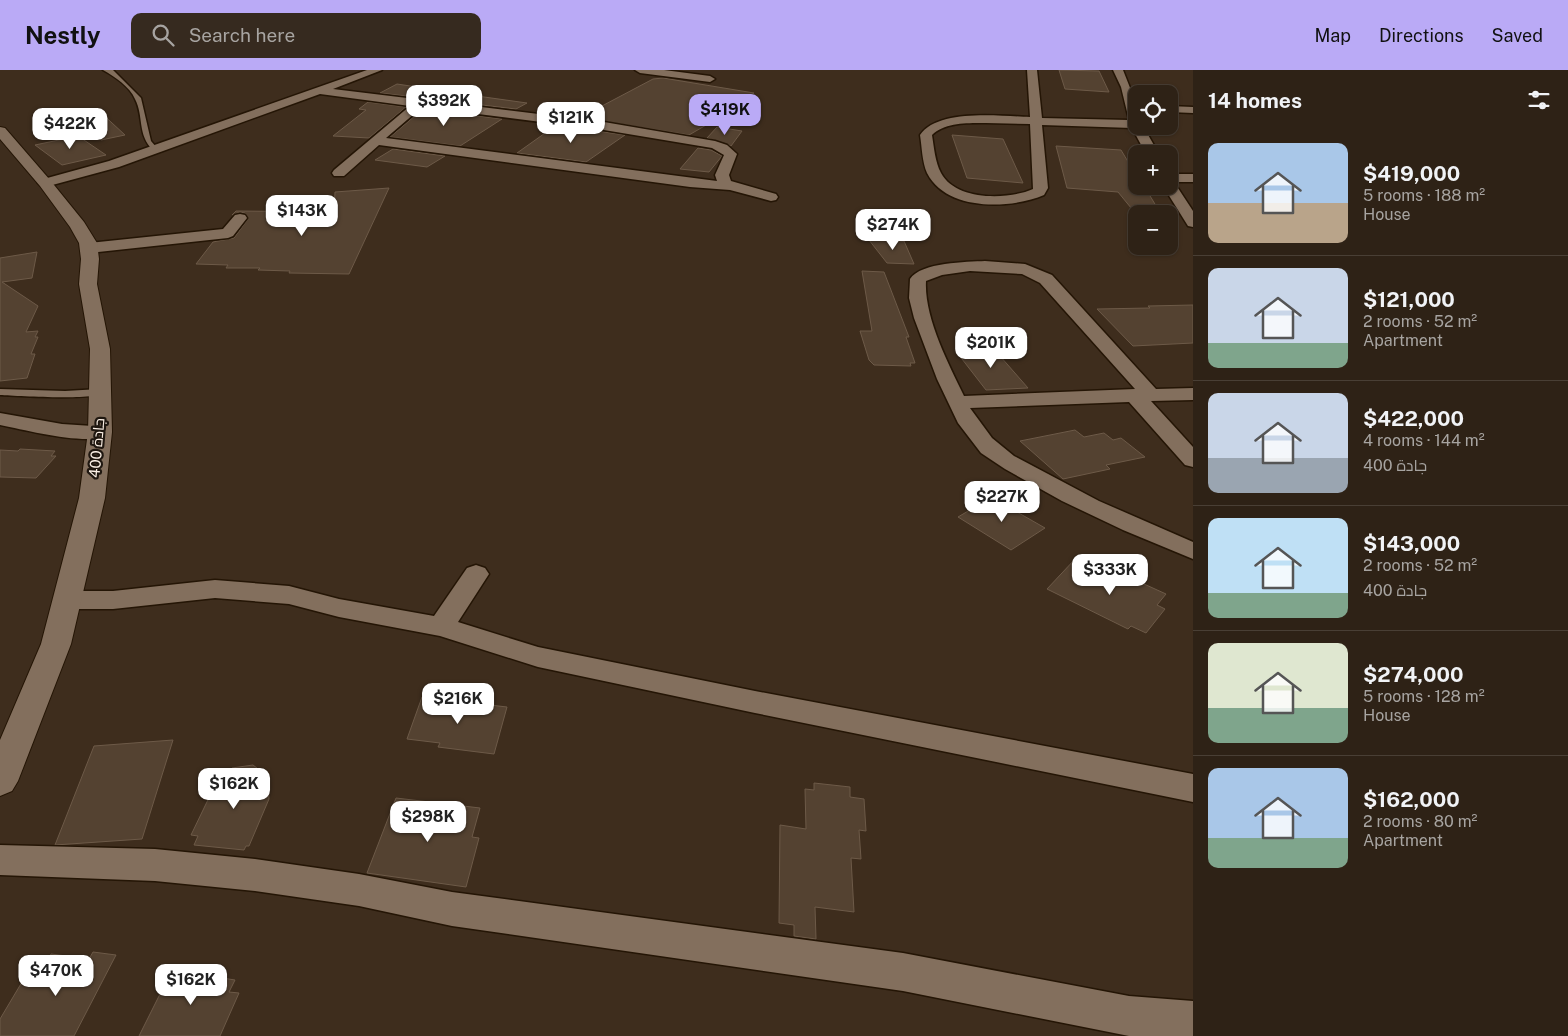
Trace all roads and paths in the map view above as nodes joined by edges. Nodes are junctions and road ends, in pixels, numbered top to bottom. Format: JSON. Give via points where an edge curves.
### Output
{"nodes":[{"id":1,"x":106,"y":70,"type":"edge"},
{"id":2,"x":377,"y":70,"type":"edge"},
{"id":3,"x":640,"y":70,"type":"edge"},
{"id":4,"x":1032,"y":70,"type":"edge"},
{"id":5,"x":1118,"y":70,"type":"edge"},
{"id":6,"x":710,"y":79,"type":"dead end"},
{"id":7,"x":320,"y":91,"type":"junction"},
{"id":8,"x":1128,"y":94,"type":"edge"},
{"id":9,"x":419,"y":104,"type":"junction"},
{"id":10,"x":1178,"y":109,"type":"edge"},
{"id":11,"x":1193,"y":110,"type":"edge"},
{"id":12,"x":1036,"y":121,"type":"junction"},
{"id":13,"x":1128,"y":125,"type":"edge"},
{"id":14,"x":0,"y":131,"type":"edge"},
{"id":15,"x":377,"y":140,"type":"junction"},
{"id":16,"x":155,"y":149,"type":"junction"},
{"id":17,"x":339,"y":173,"type":"dead end"},
{"id":18,"x":1178,"y":178,"type":"edge"},
{"id":19,"x":1193,"y":178,"type":"edge"},
{"id":20,"x":45,"y":183,"type":"junction"},
{"id":21,"x":728,"y":186,"type":"junction"},
{"id":22,"x":1175,"y":195,"type":"edge"},
{"id":23,"x":771,"y":197,"type":"dead end"},
{"id":24,"x":240,"y":218,"type":"dead end"},
{"id":25,"x":1193,"y":223,"type":"edge"},
{"id":26,"x":89,"y":248,"type":"junction"},
{"id":27,"x":0,"y":392,"type":"edge"},
{"id":28,"x":100,"y":392,"type":"junction"},
{"id":29,"x":1193,"y":394,"type":"edge"},
{"id":30,"x":1142,"y":395,"type":"junction"},
{"id":31,"x":956,"y":402,"type":"junction"},
{"id":32,"x":0,"y":419,"type":"edge"},
{"id":33,"x":100,"y":432,"type":"junction"},
{"id":34,"x":1193,"y":460,"type":"edge"},
{"id":35,"x":1193,"y":551,"type":"edge"},
{"id":36,"x":476,"y":574,"type":"dead end"},
{"id":37,"x":67,"y":600,"type":"junction"},
{"id":38,"x":441,"y":627,"type":"junction"},
{"id":39,"x":8,"y":741,"type":"edge"},
{"id":40,"x":0,"y":781,"type":"edge"},
{"id":41,"x":1193,"y":788,"type":"edge"},
{"id":42,"x":0,"y":860,"type":"edge"},
{"id":43,"x":1193,"y":1021,"type":"edge"}],
"edges":[{"from":1,"to":16,"type":"lane","via":[[122,80],[138,98],[148,142]]},
{"from":2,"to":7,"type":"street"},
{"from":3,"to":6,"type":"street"},
{"from":4,"to":12,"type":"street"},
{"from":5,"to":8,"type":"street"},
{"from":7,"to":9,"type":"street"},
{"from":7,"to":16,"type":"street"},
{"from":9,"to":15,"type":"street"},
{"from":9,"to":21,"type":"street","via":[[604,126],[715,145],[731,154],[722,175]]},
{"from":10,"to":11,"type":"street"},
{"from":12,"to":12,"type":"street","via":[[1041,188],[1033,196],[1003,200],[966,196],[945,187],[934,173],[926,135],[929,130],[974,120]]},
{"from":12,"to":13,"type":"street"},
{"from":14,"to":20,"type":"main road","name":"جادة 400"},
{"from":15,"to":17,"type":"street"},
{"from":15,"to":21,"type":"street"},
{"from":16,"to":20,"type":"street","via":[[103,168]]},
{"from":18,"to":19,"type":"street"},
{"from":20,"to":26,"type":"main road","name":"جادة 400","via":[[78,226]]},
{"from":21,"to":23,"type":"street"},
{"from":22,"to":25,"type":"street"},
{"from":24,"to":26,"type":"street","via":[[228,233]]},
{"from":26,"to":28,"type":"main road","name":"جادة 400","via":[[88,284],[100,349]]},
{"from":27,"to":28,"type":"lane"},
{"from":28,"to":33,"type":"main road","name":"جادة 400"},
{"from":29,"to":30,"type":"street"},
{"from":30,"to":31,"type":"street"},
{"from":30,"to":31,"type":"street","via":[[1046,279],[1017,268],[972,268],[934,271],[918,279],[917,289],[931,340]]},
{"from":30,"to":34,"type":"street"},
{"from":31,"to":35,"type":"street","via":[[975,432],[1002,458],[1106,513]]},
{"from":32,"to":33,"type":"street","via":[[62,430]]},
{"from":33,"to":37,"type":"main road","name":"جادة 400","via":[[92,498]]},
{"from":36,"to":38,"type":"street"},
{"from":37,"to":38,"type":"street","via":[[113,600],[185,591],[240,590],[290,595],[339,608]]},
{"from":37,"to":39,"type":"main road","name":"جادة 400","via":[[56,644]]},
{"from":38,"to":41,"type":"street","via":[[538,657]]},
{"from":39,"to":40,"type":"main road","name":"جادة 400"},
{"from":42,"to":43,"type":"street","via":[[156,865],[255,875],[359,890],[452,909],[903,972],[1129,1016]]}]}
